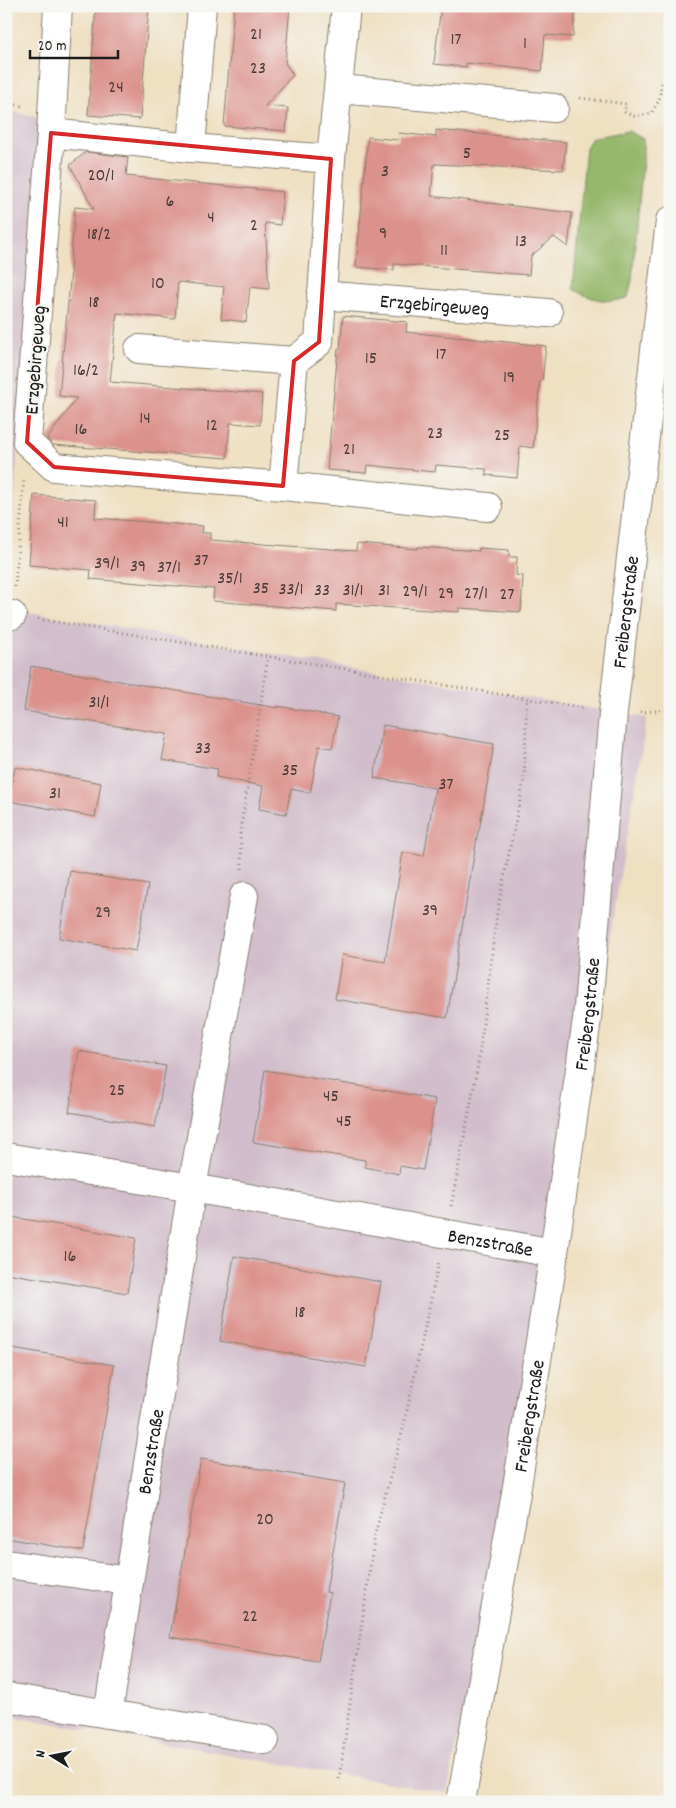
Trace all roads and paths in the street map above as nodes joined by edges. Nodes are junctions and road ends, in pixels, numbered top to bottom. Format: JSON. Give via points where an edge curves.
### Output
{"nodes":[{"id":1,"x":58,"y":6,"type":"edge"},
{"id":2,"x":202,"y":6,"type":"edge"},
{"id":3,"x":346,"y":6,"type":"edge"},
{"id":4,"x":670,"y":82,"type":"edge"},
{"id":5,"x":339,"y":89,"type":"junction"},
{"id":6,"x":565,"y":103,"type":"joint"},
{"id":7,"x":51,"y":133,"type":"junction"},
{"id":8,"x":191,"y":148,"type":"junction"},
{"id":9,"x":331,"y":159,"type":"junction"},
{"id":10,"x":670,"y":221,"type":"edge"},
{"id":11,"x":321,"y":295,"type":"junction"},
{"id":12,"x":548,"y":313,"type":"dead end"},
{"id":13,"x":139,"y":349,"type":"dead end"},
{"id":14,"x":294,"y":361,"type":"junction"},
{"id":15,"x":27,"y":442,"type":"junction"},
{"id":16,"x":283,"y":486,"type":"junction"},
{"id":17,"x":488,"y":507,"type":"dead end"},
{"id":18,"x":9,"y":614,"type":"edge"},
{"id":19,"x":268,"y":657,"type":"junction"},
{"id":20,"x":613,"y":713,"type":"junction"},
{"id":21,"x":244,"y":896,"type":"joint"},
{"id":22,"x":6,"y":1157,"type":"edge"},
{"id":23,"x":192,"y":1188,"type":"junction"},
{"id":24,"x":554,"y":1253,"type":"junction"},
{"id":25,"x":6,"y":1564,"type":"edge"},
{"id":26,"x":129,"y":1581,"type":"junction"},
{"id":27,"x":6,"y":1697,"type":"edge"},
{"id":28,"x":108,"y":1714,"type":"junction"},
{"id":29,"x":265,"y":1740,"type":"dead end"},
{"id":30,"x":461,"y":1802,"type":"edge"}],
"edges":[{"from":1,"to":7,"type":"street","name":"Erzgebirgeweg"},
{"from":2,"to":8,"type":"street"},
{"from":3,"to":5,"type":"street"},
{"from":4,"to":6,"type":"path","via":[[662,81],[658,100],[650,114],[634,116],[624,112],[626,104]]},
{"from":5,"to":6,"type":"street"},
{"from":5,"to":9,"type":"street"},
{"from":7,"to":8,"type":"street"},
{"from":7,"to":15,"type":"street","name":"Erzgebirgeweg"},
{"from":8,"to":9,"type":"street"},
{"from":9,"to":11,"type":"street"},
{"from":10,"to":20,"type":"street","name":"Freibergstraße"},
{"from":11,"to":12,"type":"street","name":"Erzgebirgeweg"},
{"from":11,"to":14,"type":"street","via":[[318,342]]},
{"from":13,"to":14,"type":"street"},
{"from":14,"to":16,"type":"street"},
{"from":15,"to":16,"type":"street","name":"Erzgebirgeweg","via":[[54,466]]},
{"from":15,"to":18,"type":"path"},
{"from":16,"to":17,"type":"street","name":"Erzgebirgeweg"},
{"from":18,"to":19,"type":"path"},
{"from":19,"to":20,"type":"path"},
{"from":19,"to":21,"type":"path","via":[[240,834]]},
{"from":20,"to":24,"type":"street","name":"Freibergstraße","via":[[587,1019]]},
{"from":21,"to":23,"type":"street","name":"Benzstraße"},
{"from":22,"to":23,"type":"street","name":"Benzstraße"},
{"from":23,"to":24,"type":"street","name":"Benzstraße"},
{"from":23,"to":26,"type":"street","name":"Benzstraße"},
{"from":24,"to":30,"type":"street","name":"Freibergstraße","via":[[516,1499]]},
{"from":25,"to":26,"type":"street"},
{"from":26,"to":28,"type":"street","name":"Benzstraße"},
{"from":27,"to":28,"type":"street"},
{"from":28,"to":29,"type":"street"}]}
